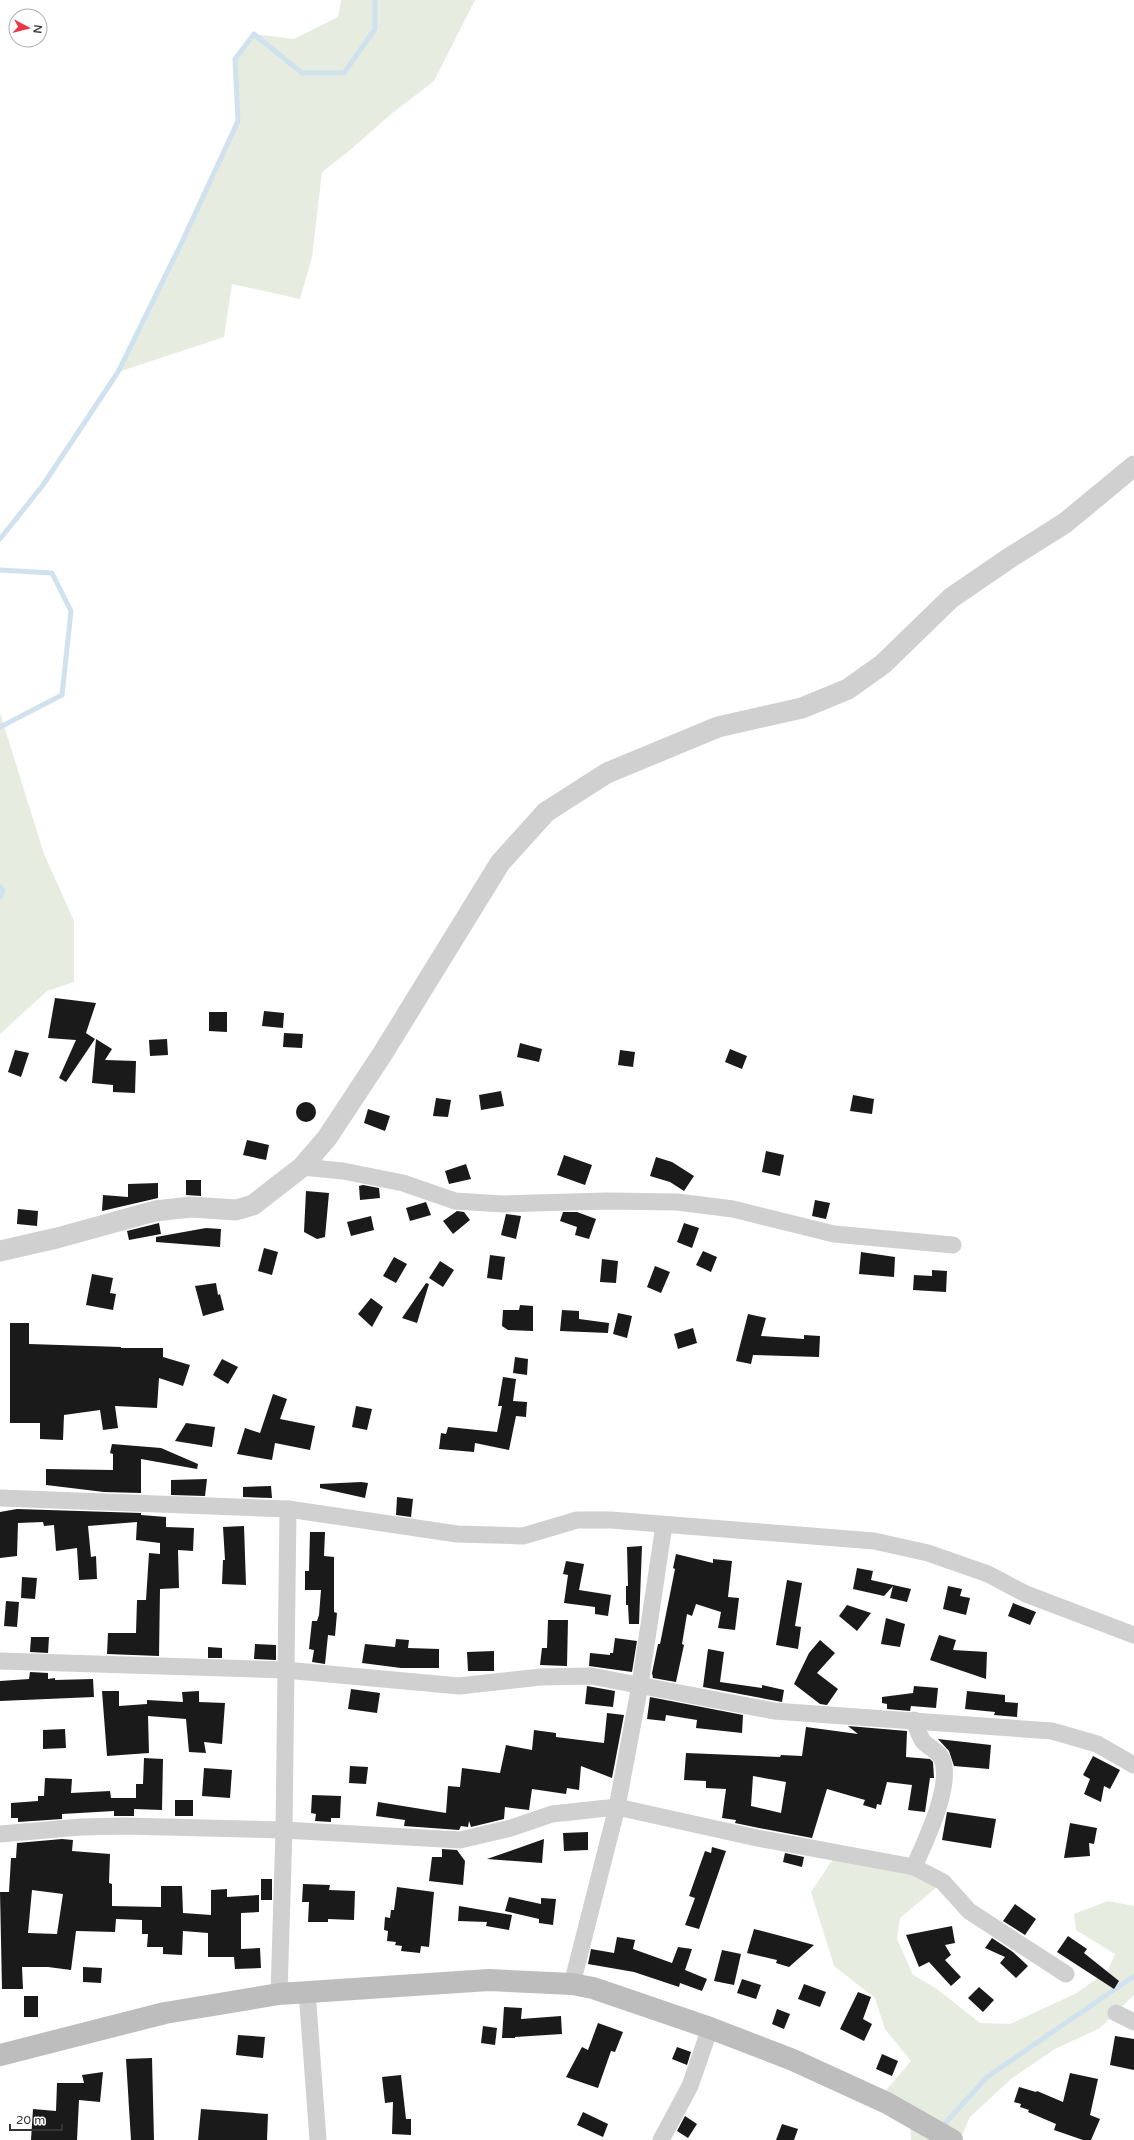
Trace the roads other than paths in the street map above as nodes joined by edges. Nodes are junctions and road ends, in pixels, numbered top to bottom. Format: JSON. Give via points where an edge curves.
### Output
{"nodes":[{"id":1,"x":1134,"y":466,"type":"edge"},
{"id":2,"x":302,"y":1167,"type":"junction"},
{"id":3,"x":953,"y":1246,"type":"dead end"},
{"id":4,"x":0,"y":1251,"type":"edge"},
{"id":5,"x":0,"y":1498,"type":"edge"},
{"id":6,"x":288,"y":1509,"type":"junction"},
{"id":7,"x":664,"y":1525,"type":"junction"},
{"id":8,"x":1134,"y":1635,"type":"edge"},
{"id":9,"x":0,"y":1661,"type":"edge"},
{"id":10,"x":285,"y":1670,"type":"junction"},
{"id":11,"x":640,"y":1685,"type":"junction"},
{"id":12,"x":914,"y":1720,"type":"junction"},
{"id":13,"x":1134,"y":1765,"type":"edge"},
{"id":14,"x":617,"y":1807,"type":"junction"},
{"id":15,"x":284,"y":1830,"type":"junction"},
{"id":16,"x":0,"y":1834,"type":"edge"},
{"id":17,"x":914,"y":1867,"type":"junction"},
{"id":18,"x":1066,"y":1974,"type":"dead end"},
{"id":19,"x":572,"y":1984,"type":"junction"},
{"id":20,"x":307,"y":1991,"type":"junction"},
{"id":21,"x":279,"y":1994,"type":"junction"},
{"id":22,"x":1116,"y":2013,"type":"dead end"},
{"id":23,"x":1134,"y":2022,"type":"edge"},
{"id":24,"x":710,"y":2028,"type":"junction"},
{"id":25,"x":0,"y":2055,"type":"edge"},
{"id":26,"x":318,"y":2140,"type":"edge"},
{"id":27,"x":661,"y":2140,"type":"edge"},
{"id":28,"x":952,"y":2140,"type":"edge"}],
"edges":[{"from":1,"to":2,"type":"street","via":[[1065,523],[950,598],[883,664],[848,689],[802,708],[718,727],[607,773],[546,812],[500,863],[383,1053],[327,1138]]},
{"from":2,"to":3,"type":"street","via":[[403,1183],[455,1201],[503,1204],[677,1202],[733,1209],[834,1234]]},
{"from":2,"to":4,"type":"street","via":[[253,1205],[236,1210],[191,1207],[155,1211]]},
{"from":5,"to":6,"type":"street"},
{"from":6,"to":7,"type":"street","via":[[457,1534],[523,1536],[577,1520]]},
{"from":6,"to":10,"type":"street"},
{"from":7,"to":8,"type":"street","via":[[874,1541],[928,1553],[988,1574],[1026,1594]]},
{"from":7,"to":11,"type":"street"},
{"from":9,"to":10,"type":"street"},
{"from":10,"to":11,"type":"street","via":[[459,1686],[541,1677],[591,1676]]},
{"from":10,"to":15,"type":"street"},
{"from":11,"to":12,"type":"street","via":[[774,1711]]},
{"from":11,"to":14,"type":"street"},
{"from":12,"to":13,"type":"street","via":[[1052,1731],[1097,1744]]},
{"from":12,"to":17,"type":"street","via":[[923,1741],[942,1758],[944,1770],[944,1783],[932,1830]]},
{"from":14,"to":15,"type":"street","via":[[552,1814],[511,1828],[460,1840]]},
{"from":14,"to":17,"type":"street","via":[[757,1838]]},
{"from":14,"to":19,"type":"street"},
{"from":15,"to":16,"type":"street","via":[[125,1826]]},
{"from":15,"to":21,"type":"street"},
{"from":17,"to":18,"type":"street","via":[[943,1882],[969,1911]]},
{"from":19,"to":20,"type":"main road","via":[[489,1980]]},
{"from":19,"to":24,"type":"main road","via":[[593,1988]]},
{"from":20,"to":21,"type":"main road"},
{"from":20,"to":26,"type":"street"},
{"from":21,"to":25,"type":"main road","via":[[165,2013]]},
{"from":22,"to":23,"type":"street"},
{"from":24,"to":27,"type":"street","via":[[690,2086]]},
{"from":24,"to":28,"type":"main road","via":[[793,2060],[887,2103]]}]}
